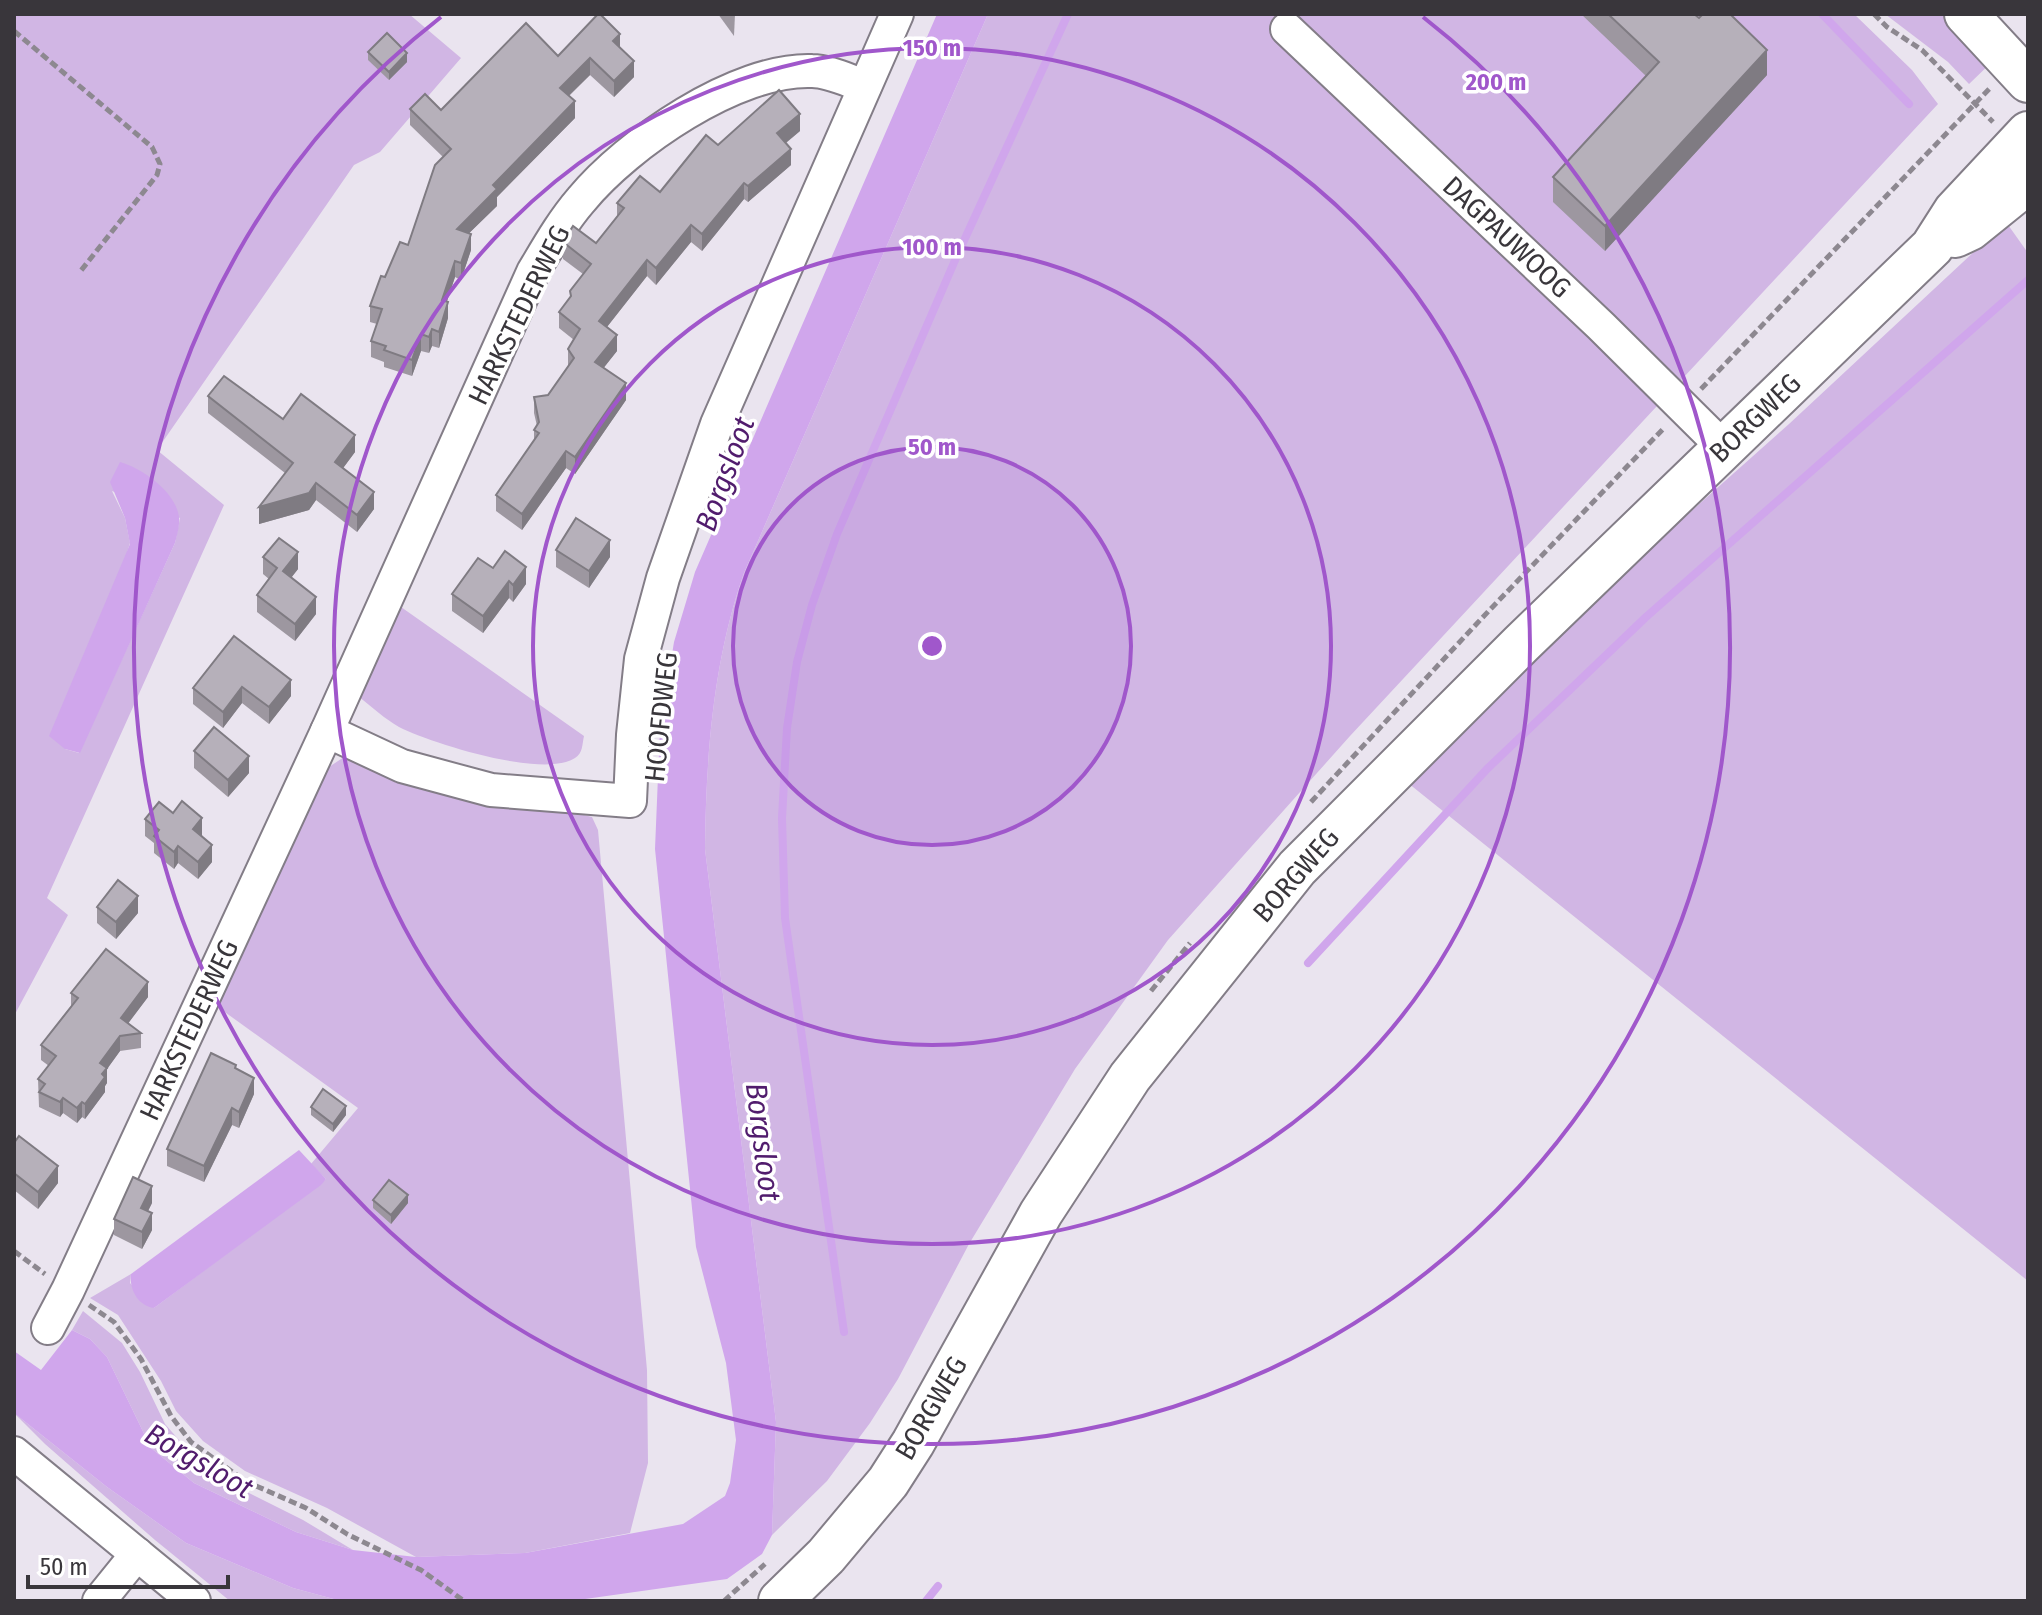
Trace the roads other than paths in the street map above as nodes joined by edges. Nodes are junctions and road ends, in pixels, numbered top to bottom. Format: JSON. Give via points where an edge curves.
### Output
{"nodes":[{"id":1,"x":897,"y":14,"type":"edge"},
{"id":2,"x":1966,"y":14,"type":"edge"},
{"id":3,"x":1287,"y":29,"type":"dead end"},
{"id":4,"x":2028,"y":81,"type":"edge"},
{"id":5,"x":865,"y":86,"type":"junction"},
{"id":6,"x":2028,"y":133,"type":"edge"},
{"id":7,"x":2028,"y":182,"type":"edge"},
{"id":8,"x":1932,"y":247,"type":"junction"},
{"id":9,"x":1724,"y":448,"type":"junction"},
{"id":10,"x":327,"y":731,"type":"junction"},
{"id":11,"x":48,"y":1328,"type":"dead end"},
{"id":12,"x":14,"y":1453,"type":"edge"},
{"id":13,"x":137,"y":1554,"type":"junction"},
{"id":14,"x":99,"y":1601,"type":"edge"},
{"id":15,"x":194,"y":1601,"type":"edge"},
{"id":16,"x":780,"y":1601,"type":"edge"}],
"edges":[{"from":1,"to":5,"type":"street","name":"HOOFDWEG"},
{"from":2,"to":4,"type":"main road"},
{"from":3,"to":9,"type":"street","name":"DAGPAUWOOG"},
{"from":5,"to":10,"type":"street","name":"HARKSTEDERWEG","via":[[816,70],[752,80],[690,110],[627,156],[583,197],[533,272]]},
{"from":5,"to":10,"type":"street","name":"HOOFDWEG","via":[[717,424],[663,578],[641,659],[630,801],[491,790],[402,766]]},
{"from":6,"to":8,"type":"main road","name":"BORGWEG","via":[[1955,211]]},
{"from":7,"to":8,"type":"main road","name":"BORGWEG","via":[[1970,229]]},
{"from":8,"to":9,"type":"main road","name":"BORGWEG"},
{"from":9,"to":16,"type":"main road","name":"BORGWEG","via":[[1297,868],[1130,1077],[1041,1213],[888,1482]]},
{"from":10,"to":11,"type":"street","name":"HARKSTEDERWEG"},
{"from":12,"to":13,"type":"street"},
{"from":13,"to":14,"type":"street"},
{"from":13,"to":15,"type":"street"}]}
